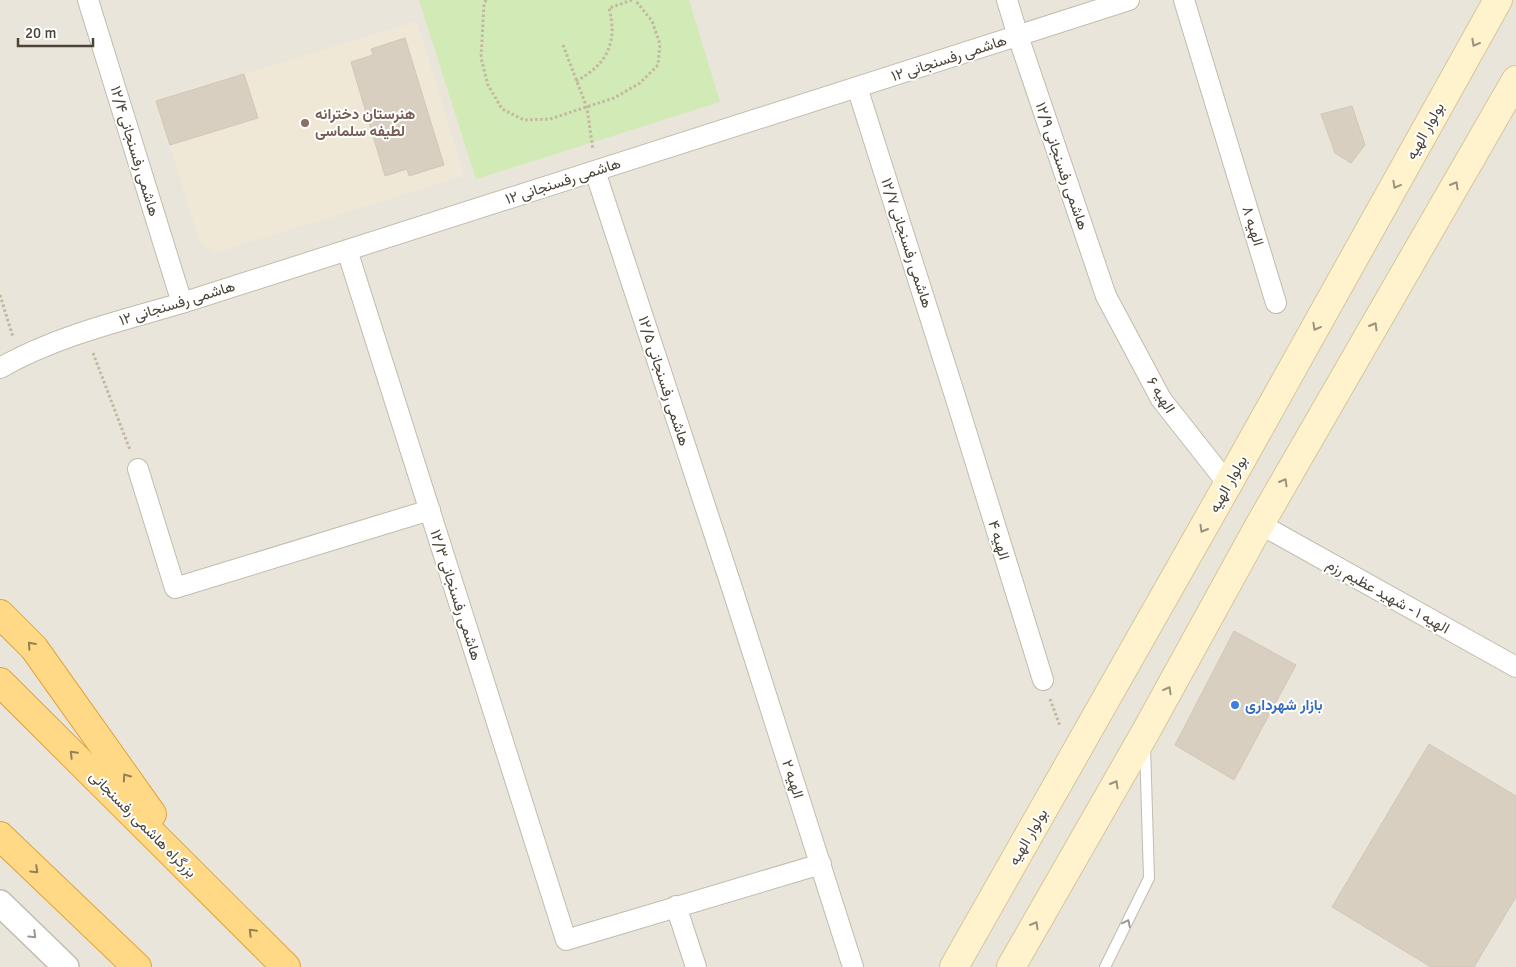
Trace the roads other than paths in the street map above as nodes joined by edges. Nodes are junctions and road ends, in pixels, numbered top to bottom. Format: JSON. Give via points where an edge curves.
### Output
{"nodes":[{"id":1,"x":88,"y":0,"type":"edge"},
{"id":2,"x":1007,"y":0,"type":"edge"},
{"id":3,"x":1129,"y":0,"type":"edge"},
{"id":4,"x":1184,"y":0,"type":"edge"},
{"id":5,"x":1498,"y":0,"type":"edge"},
{"id":6,"x":1018,"y":36,"type":"junction"},
{"id":7,"x":1514,"y":86,"type":"edge"},
{"id":8,"x":857,"y":87,"type":"junction"},
{"id":9,"x":595,"y":171,"type":"junction"},
{"id":10,"x":347,"y":250,"type":"junction"},
{"id":11,"x":1106,"y":296,"type":"joint"},
{"id":12,"x":182,"y":303,"type":"junction"},
{"id":13,"x":1276,"y":303,"type":"dead end"},
{"id":14,"x":0,"y":368,"type":"edge"},
{"id":15,"x":956,"y":399,"type":"joint"},
{"id":16,"x":138,"y":469,"type":"road end"},
{"id":17,"x":1228,"y":484,"type":"junction"},
{"id":18,"x":430,"y":510,"type":"junction"},
{"id":19,"x":1260,"y":524,"type":"junction"},
{"id":20,"x":733,"y":590,"type":"joint"},
{"id":21,"x":0,"y":614,"type":"edge"},
{"id":22,"x":1516,"y":667,"type":"edge"},
{"id":23,"x":1042,"y":680,"type":"road end"},
{"id":24,"x":0,"y":682,"type":"edge"},
{"id":25,"x":1145,"y":733,"type":"junction"},
{"id":26,"x":0,"y":836,"type":"edge"},
{"id":27,"x":821,"y":864,"type":"junction"},
{"id":28,"x":194,"y":874,"type":"junction"},
{"id":29,"x":0,"y":903,"type":"edge"},
{"id":30,"x":676,"y":906,"type":"junction"},
{"id":31,"x":66,"y":967,"type":"edge"},
{"id":32,"x":137,"y":967,"type":"edge"},
{"id":33,"x":286,"y":967,"type":"edge"},
{"id":34,"x":696,"y":967,"type":"edge"},
{"id":35,"x":853,"y":967,"type":"edge"},
{"id":36,"x":954,"y":967,"type":"edge"},
{"id":37,"x":1010,"y":967,"type":"edge"},
{"id":38,"x":1105,"y":967,"type":"edge"}],
"edges":[{"from":1,"to":12,"type":"street","name":"هاشمی رفسنجانی ۱۲/۴"},
{"from":2,"to":6,"type":"street","name":"هاشمی رفسنجانی ۱۲/۹"},
{"from":3,"to":6,"type":"street","name":"هاشمی رفسنجانی ۱۲"},
{"from":4,"to":13,"type":"street","name":"الهیه ۸"},
{"from":5,"to":17,"type":"main road","name":"بولوار الهیه","one_way":true},
{"from":6,"to":8,"type":"street","name":"هاشمی رفسنجانی ۱۲"},
{"from":6,"to":11,"type":"street","name":"هاشمی رفسنجانی ۱۲/۹"},
{"from":19,"to":7,"type":"main road","one_way":true},
{"from":8,"to":9,"type":"street","name":"هاشمی رفسنجانی ۱۲"},
{"from":8,"to":15,"type":"street","name":"هاشمی رفسنجانی ۱۲/۷"},
{"from":9,"to":10,"type":"street","name":"هاشمی رفسنجانی ۱۲"},
{"from":9,"to":20,"type":"street","name":"هاشمی رفسنجانی ۱۲/۵"},
{"from":10,"to":12,"type":"street","name":"هاشمی رفسنجانی ۱۲"},
{"from":10,"to":18,"type":"street","name":"هاشمی رفسنجانی ۱۲/۳"},
{"from":11,"to":17,"type":"street","name":"الهیه ۶","via":[[1161,399]]},
{"from":12,"to":14,"type":"street","name":"هاشمی رفسنجانی ۱۲","via":[[85,331],[19,357]]},
{"from":15,"to":23,"type":"street","name":"الهیه ۴"},
{"from":16,"to":18,"type":"street","via":[[174,588]]},
{"from":17,"to":36,"type":"main road","name":"بولوار الهیه","one_way":true},
{"from":18,"to":30,"type":"street","name":"هاشمی رفسنجانی ۱۲/۳","via":[[566,940]]},
{"from":19,"to":22,"type":"street","name":"الهیه ۱ - شهید عظیم رزم"},
{"from":25,"to":19,"type":"main road","one_way":true},
{"from":20,"to":27,"type":"street","name":"الهیه ۲"},
{"from":28,"to":21,"type":"highway","one_way":true,"via":[[34,648]]},
{"from":28,"to":24,"type":"highway","name":"بزرگراه هاشمی رفسنجانی","one_way":true},
{"from":37,"to":25,"type":"main road","one_way":true},
{"from":38,"to":25,"type":"lane","one_way":true,"via":[[1149,878]]},
{"from":26,"to":32,"type":"highway","one_way":true},
{"from":27,"to":30,"type":"street"},
{"from":27,"to":35,"type":"street","name":"الهیه ۲"},
{"from":33,"to":28,"type":"highway","name":"بزرگراه هاشمی رفسنجانی","one_way":true},
{"from":29,"to":31,"type":"street","one_way":true},
{"from":30,"to":34,"type":"street"}]}
